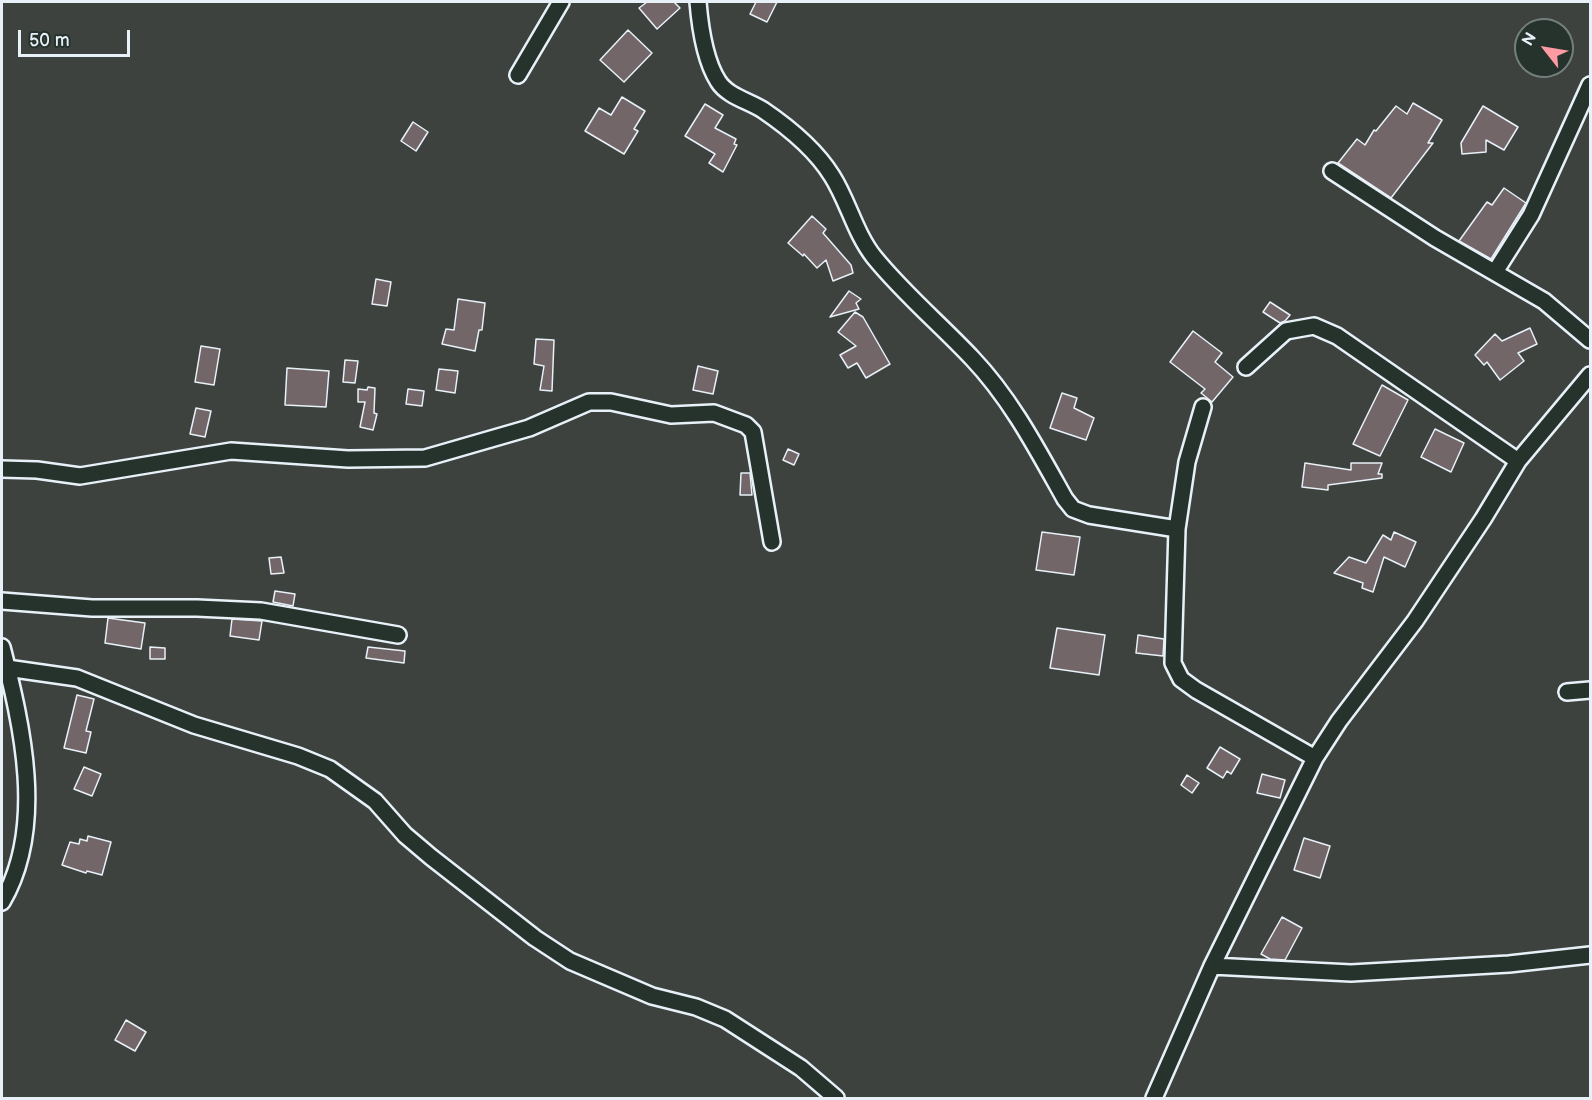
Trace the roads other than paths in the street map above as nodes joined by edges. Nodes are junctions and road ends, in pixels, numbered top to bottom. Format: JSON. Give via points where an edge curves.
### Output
{"nodes":[{"id":1,"x":561,"y":2,"type":"edge"},
{"id":2,"x":698,"y":2,"type":"edge"},
{"id":3,"x":518,"y":75,"type":"dead end"},
{"id":4,"x":1590,"y":85,"type":"edge"},
{"id":5,"x":1332,"y":171,"type":"dead end"},
{"id":6,"x":1495,"y":272,"type":"junction"},
{"id":7,"x":1590,"y":340,"type":"edge"},
{"id":8,"x":1246,"y":367,"type":"dead end"},
{"id":9,"x":1590,"y":375,"type":"edge"},
{"id":10,"x":1203,"y":407,"type":"dead end"},
{"id":11,"x":1518,"y":461,"type":"junction"},
{"id":12,"x":2,"y":469,"type":"edge"},
{"id":13,"x":1177,"y":529,"type":"junction"},
{"id":14,"x":772,"y":542,"type":"dead end"},
{"id":15,"x":2,"y":601,"type":"edge"},
{"id":16,"x":398,"y":635,"type":"dead end"},
{"id":17,"x":2,"y":647,"type":"edge"},
{"id":18,"x":7,"y":668,"type":"junction"},
{"id":19,"x":1590,"y":690,"type":"edge"},
{"id":20,"x":1567,"y":692,"type":"dead end"},
{"id":21,"x":1315,"y":758,"type":"junction"},
{"id":22,"x":2,"y":902,"type":"edge"},
{"id":23,"x":1590,"y":955,"type":"edge"},
{"id":24,"x":1212,"y":966,"type":"junction"},
{"id":25,"x":836,"y":1098,"type":"edge"},
{"id":26,"x":1154,"y":1098,"type":"edge"}],
"edges":[{"from":1,"to":3,"type":"street"},
{"from":2,"to":13,"type":"street","via":[[708,55],[718,82],[788,129],[833,176],[872,255],[973,359],[1018,414],[1073,509]]},
{"from":4,"to":6,"type":"street","via":[[1531,215]]},
{"from":5,"to":6,"type":"street"},
{"from":6,"to":7,"type":"street","via":[[1544,301]]},
{"from":8,"to":11,"type":"street","via":[[1286,331],[1314,326],[1337,336]]},
{"from":9,"to":11,"type":"street"},
{"from":10,"to":13,"type":"street","via":[[1187,462]]},
{"from":11,"to":21,"type":"street","via":[[1415,621]]},
{"from":12,"to":14,"type":"street","via":[[80,476],[231,452],[348,459],[425,458],[529,428],[589,402],[611,402],[671,415],[714,413],[746,425],[753,432]]},
{"from":13,"to":21,"type":"street","via":[[1173,663],[1181,679]]},
{"from":15,"to":16,"type":"street","via":[[92,608],[253,610]]},
{"from":17,"to":18,"type":"street"},
{"from":18,"to":22,"type":"street","via":[[21,733],[25,816],[20,857]]},
{"from":18,"to":25,"type":"street","via":[[77,678],[194,725],[330,769],[375,801],[430,857],[570,961],[652,996],[725,1019],[801,1068]]},
{"from":19,"to":20,"type":"street"},
{"from":21,"to":24,"type":"street"},
{"from":23,"to":24,"type":"street","via":[[1351,973]]},
{"from":24,"to":26,"type":"street"}]}
